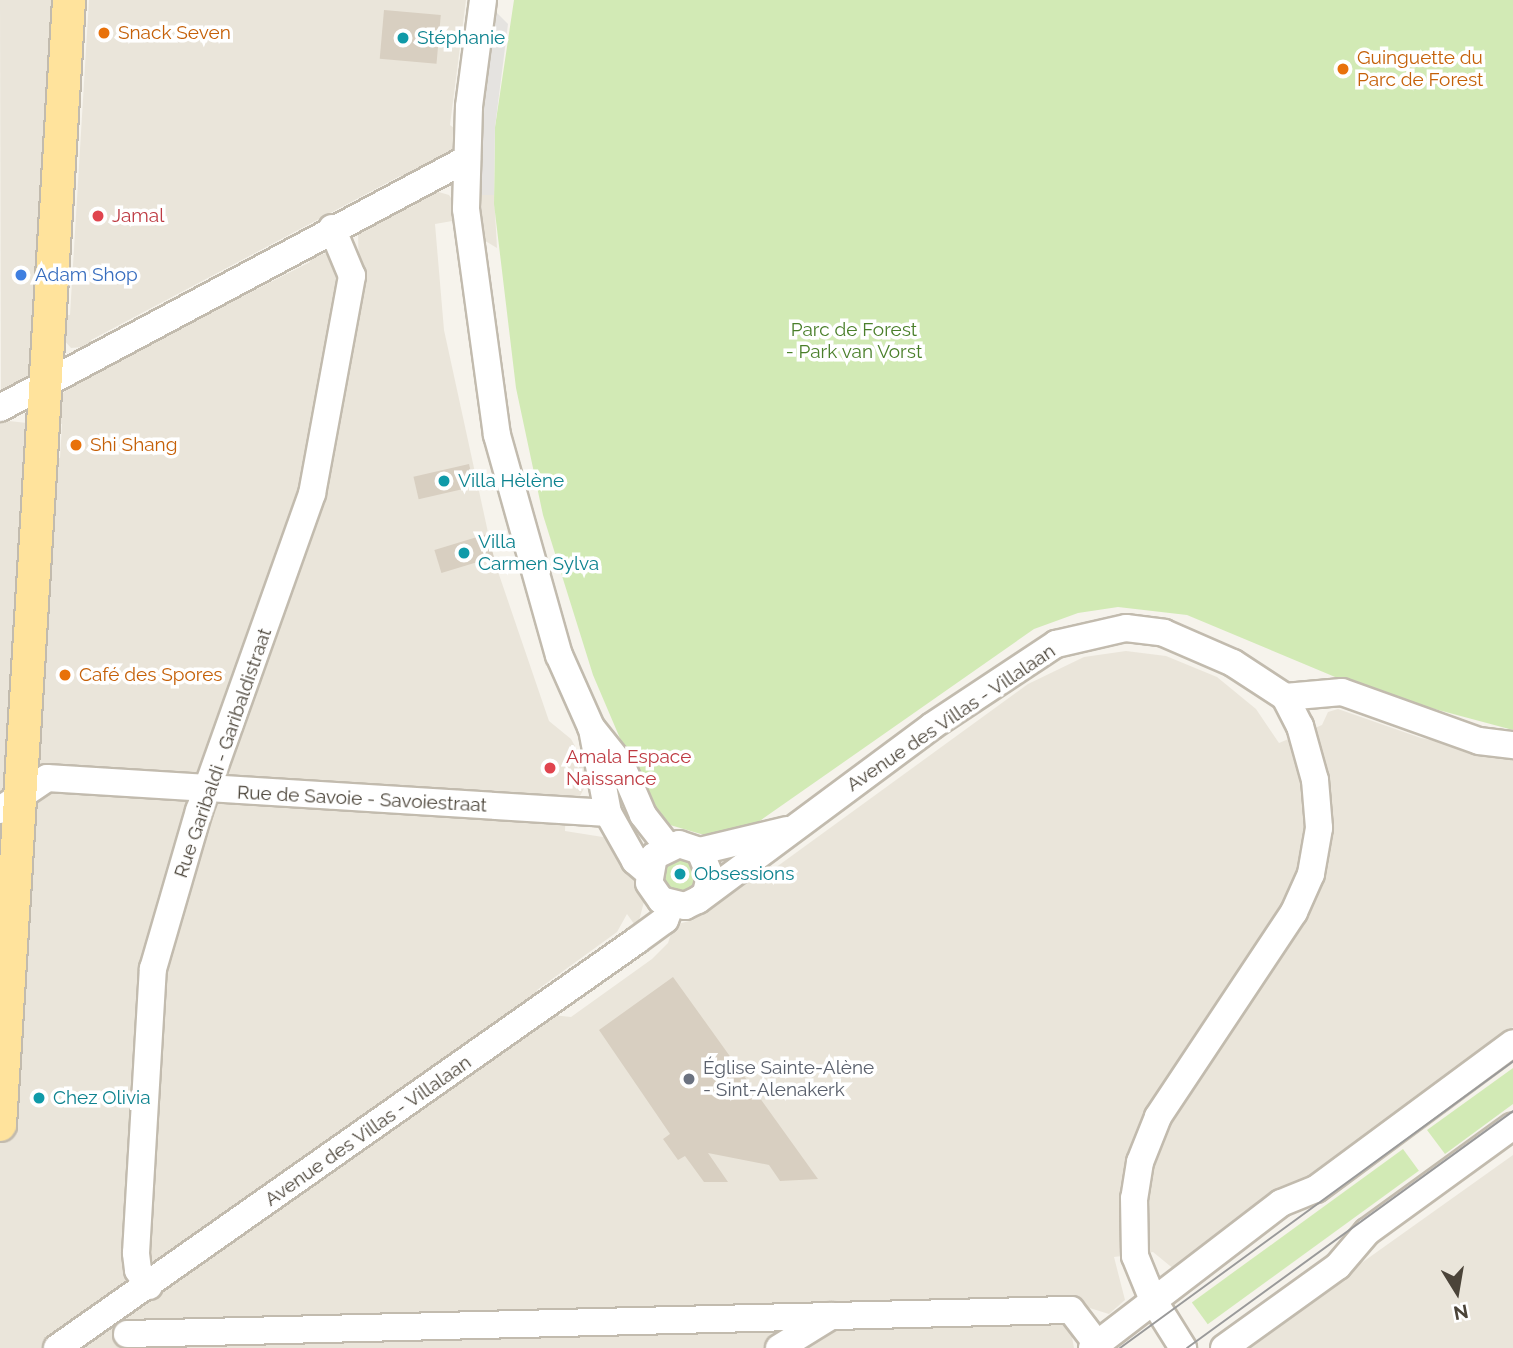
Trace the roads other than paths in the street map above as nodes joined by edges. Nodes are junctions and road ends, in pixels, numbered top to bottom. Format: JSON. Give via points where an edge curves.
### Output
{"nodes":[{"id":1,"x":69,"y":0,"type":"edge"},
{"id":2,"x":483,"y":0,"type":"edge"},
{"id":3,"x":467,"y":159,"type":"junction"},
{"id":4,"x":332,"y":228,"type":"junction"},
{"id":5,"x":47,"y":383,"type":"junction"},
{"id":6,"x":0,"y":408,"type":"edge"},
{"id":7,"x":1284,"y":698,"type":"junction"},
{"id":8,"x":591,"y":727,"type":"junction"},
{"id":9,"x":1513,"y":745,"type":"edge"},
{"id":10,"x":207,"y":789,"type":"junction"},
{"id":11,"x":10,"y":803,"type":"edge"},
{"id":12,"x":608,"y":813,"type":"junction"},
{"id":13,"x":792,"y":828,"type":"junction"},
{"id":14,"x":667,"y":846,"type":"junction"},
{"id":15,"x":699,"y":851,"type":"junction"},
{"id":16,"x":648,"y":872,"type":"junction"},
{"id":17,"x":707,"y":889,"type":"junction"},
{"id":18,"x":671,"y":905,"type":"junction"},
{"id":19,"x":1513,"y":1043,"type":"edge"},
{"id":20,"x":0,"y":1125,"type":"edge"},
{"id":21,"x":1513,"y":1126,"type":"edge"},
{"id":22,"x":149,"y":1286,"type":"junction"},
{"id":23,"x":1153,"y":1300,"type":"junction"},
{"id":24,"x":111,"y":1312,"type":"junction"},
{"id":25,"x":832,"y":1315,"type":"junction"},
{"id":26,"x":127,"y":1341,"type":"edge"},
{"id":27,"x":1094,"y":1346,"type":"edge"},
{"id":28,"x":57,"y":1348,"type":"edge"},
{"id":29,"x":779,"y":1348,"type":"edge"},
{"id":30,"x":1183,"y":1348,"type":"edge"},
{"id":31,"x":1224,"y":1348,"type":"edge"}],
"edges":[{"from":1,"to":5,"type":"main road"},
{"from":2,"to":3,"type":"street"},
{"from":3,"to":4,"type":"street"},
{"from":3,"to":8,"type":"street","via":[[466,209],[497,435],[555,642]]},
{"from":4,"to":5,"type":"street"},
{"from":4,"to":10,"type":"street","name":"Rue Garibaldi - Garibaldistraat","via":[[352,276],[312,494]]},
{"from":5,"to":6,"type":"street"},
{"from":5,"to":11,"type":"main road"},
{"from":7,"to":9,"type":"street","via":[[1342,692],[1479,741]]},
{"from":7,"to":13,"type":"street","name":"Avenue des Villas - Villalaan","via":[[1233,663],[1164,633],[1126,628],[1090,633],[1028,661]]},
{"from":7,"to":23,"type":"street","via":[[1300,726],[1315,780],[1319,828],[1311,874],[1294,912],[1158,1118],[1140,1162],[1134,1198],[1135,1256]]},
{"from":8,"to":12,"type":"street"},
{"from":8,"to":14,"type":"street","via":[[622,766],[643,815]]},
{"from":10,"to":11,"type":"street","name":"Rue de Savoie - Savoiestraat","via":[[47,778]]},
{"from":10,"to":12,"type":"street","name":"Rue de Savoie - Savoiestraat"},
{"from":10,"to":22,"type":"street","name":"Rue Garibaldi - Garibaldistraat","via":[[153,969],[136,1253],[138,1270]]},
{"from":11,"to":20,"type":"main road"},
{"from":12,"to":16,"type":"street","via":[[635,861]]},
{"from":13,"to":15,"type":"street","name":"Avenue des Villas - Villalaan"},
{"from":13,"to":17,"type":"street","name":"Avenue des Villas - Villalaan","via":[[742,872]]},
{"from":14,"to":15,"type":"street","name":"Avenue des Villas - Villalaan"},
{"from":14,"to":16,"type":"street","via":[[654,856]]},
{"from":15,"to":17,"type":"street","via":[[710,876]]},
{"from":16,"to":18,"type":"street","via":[[653,892]]},
{"from":17,"to":18,"type":"street","name":"Avenue des Villas - Villalaan","via":[[685,906]]},
{"from":18,"to":22,"type":"street","name":"Avenue des Villas - Villalaan","via":[[666,920]]},
{"from":19,"to":23,"type":"street","via":[[1316,1189],[1281,1203]]},
{"from":21,"to":31,"type":"street","via":[[1367,1232],[1338,1266]]},
{"from":22,"to":24,"type":"street","name":"Avenue des Villas - Villalaan"},
{"from":23,"to":27,"type":"street"},
{"from":23,"to":30,"type":"street"},
{"from":24,"to":26,"type":"street"},
{"from":24,"to":28,"type":"street","name":"Avenue des Villas - Villalaan"},
{"from":25,"to":26,"type":"street"},
{"from":25,"to":27,"type":"street","via":[[1071,1310]]},
{"from":25,"to":29,"type":"street"}]}
